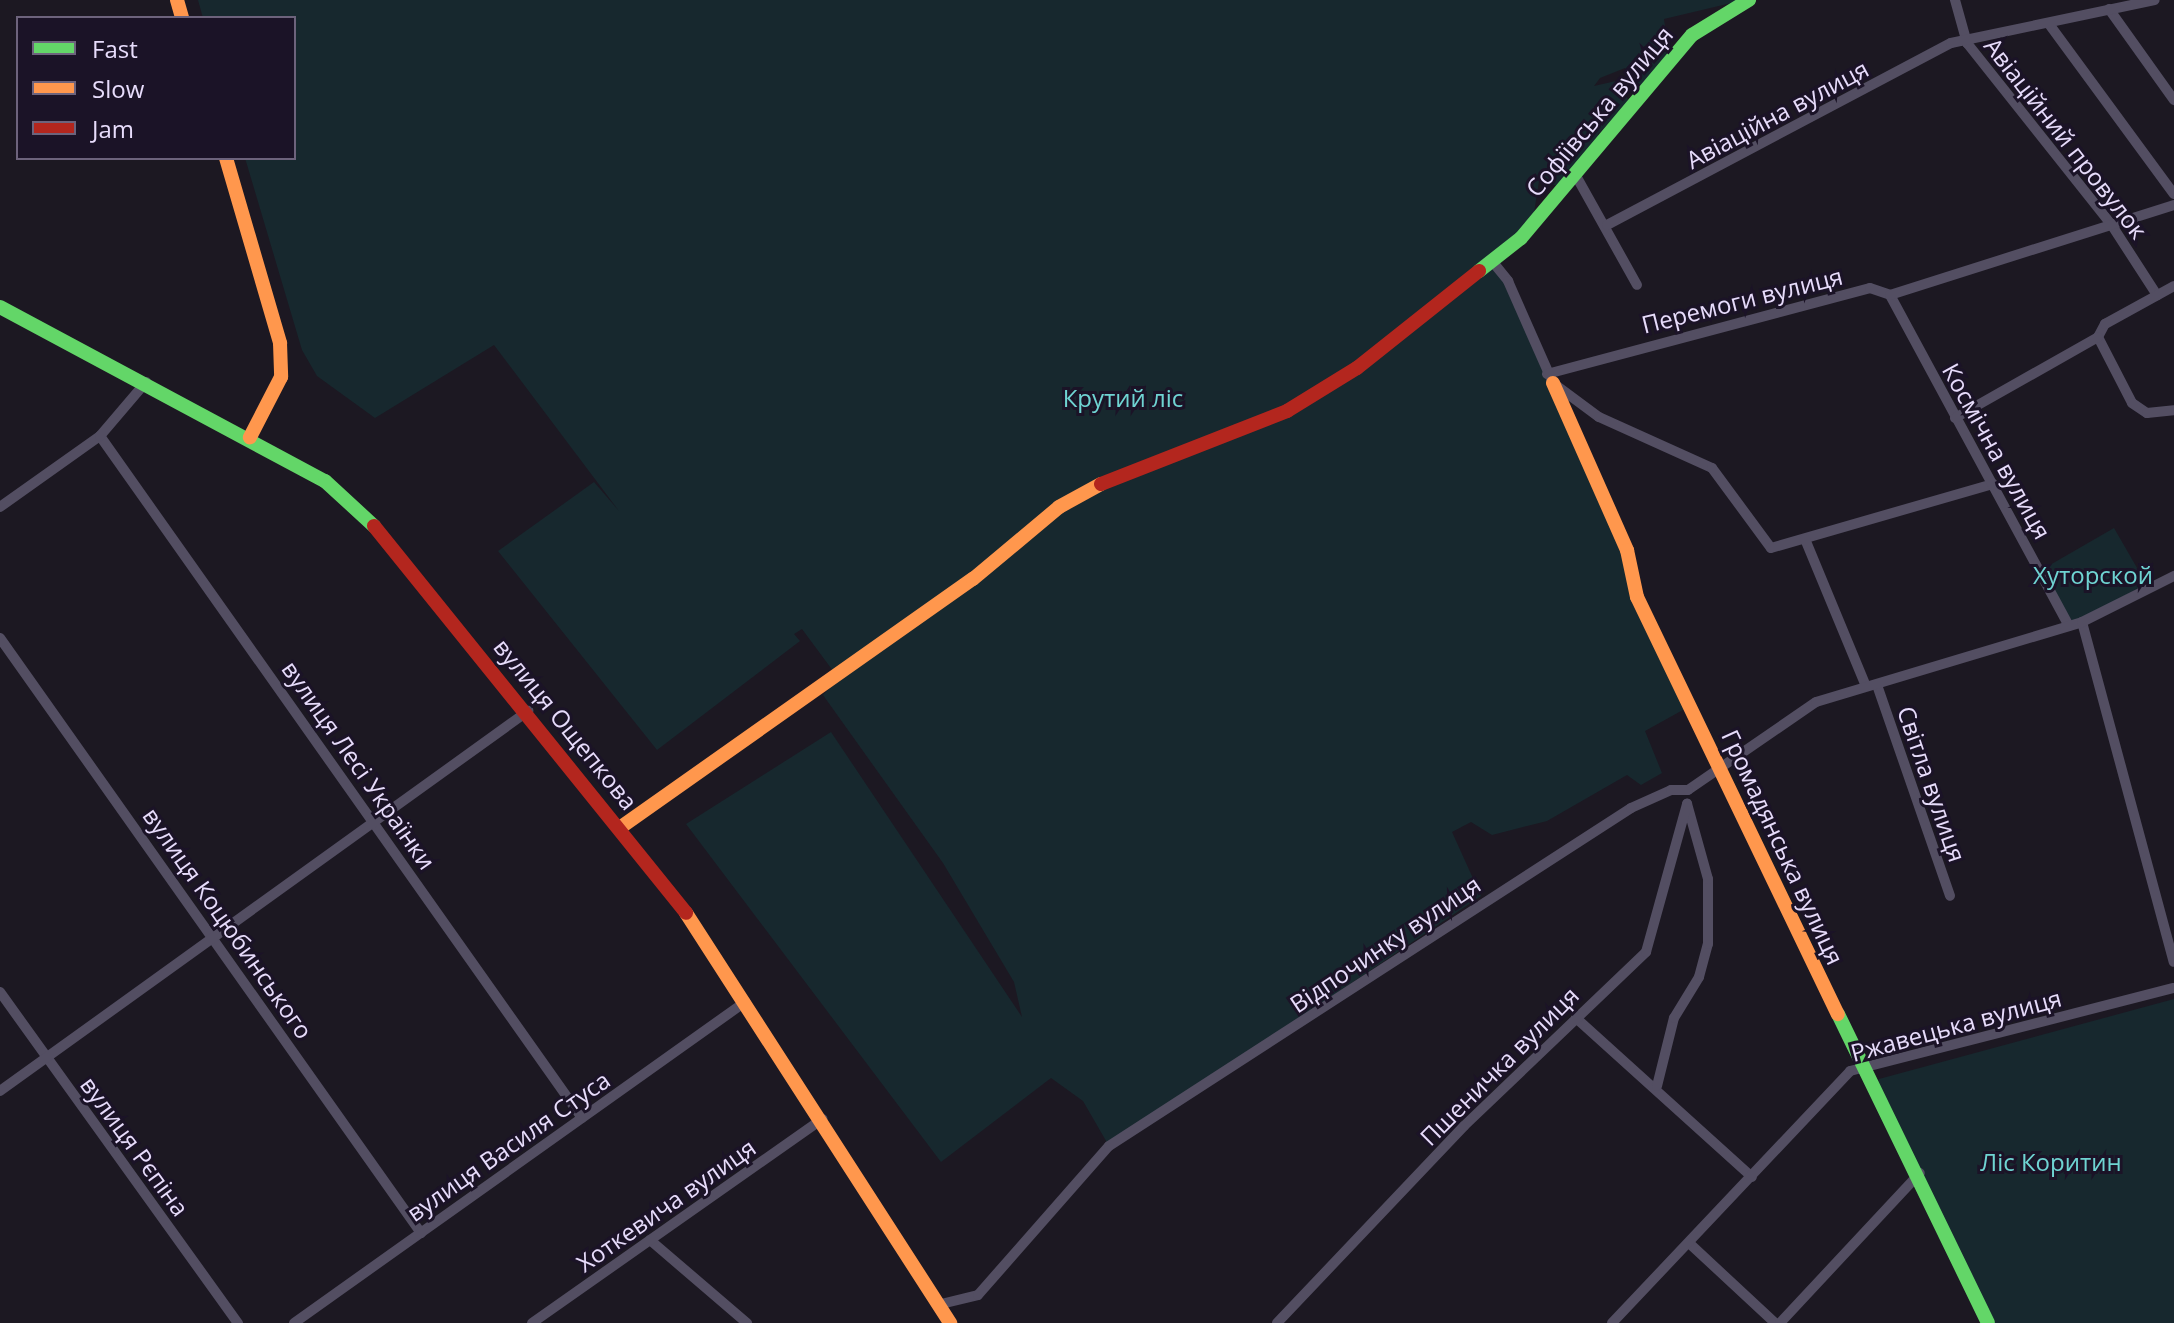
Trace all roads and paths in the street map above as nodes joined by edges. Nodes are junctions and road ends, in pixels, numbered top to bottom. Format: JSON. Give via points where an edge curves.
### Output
{"nodes":[{"id":1,"x":1749,"y":0,"type":"edge"},
{"id":2,"x":1955,"y":0,"type":"edge"},
{"id":3,"x":2155,"y":0,"type":"edge"},
{"id":4,"x":2109,"y":9,"type":"junction"},
{"id":5,"x":2049,"y":24,"type":"junction"},
{"id":6,"x":1967,"y":43,"type":"junction"},
{"id":7,"x":2174,"y":100,"type":"edge"},
{"id":8,"x":227,"y":160,"type":"edge"},
{"id":9,"x":1575,"y":174,"type":"junction"},
{"id":10,"x":2174,"y":194,"type":"edge"},
{"id":11,"x":2174,"y":205,"type":"edge"},
{"id":12,"x":2111,"y":224,"type":"junction"},
{"id":13,"x":1607,"y":225,"type":"junction"},
{"id":14,"x":1492,"y":261,"type":"junction"},
{"id":15,"x":1637,"y":285,"type":"dead end"},
{"id":16,"x":2174,"y":286,"type":"edge"},
{"id":17,"x":1890,"y":295,"type":"junction"},
{"id":18,"x":2157,"y":295,"type":"junction"},
{"id":19,"x":0,"y":307,"type":"edge"},
{"id":20,"x":2098,"y":337,"type":"junction"},
{"id":21,"x":1550,"y":378,"type":"junction"},
{"id":22,"x":146,"y":382,"type":"junction"},
{"id":23,"x":2174,"y":410,"type":"edge"},
{"id":24,"x":1955,"y":418,"type":"junction"},
{"id":25,"x":100,"y":436,"type":"junction"},
{"id":26,"x":250,"y":437,"type":"junction"},
{"id":27,"x":1993,"y":484,"type":"junction"},
{"id":28,"x":0,"y":507,"type":"edge"},
{"id":29,"x":1805,"y":539,"type":"junction"},
{"id":30,"x":2174,"y":576,"type":"edge"},
{"id":31,"x":2082,"y":622,"type":"junction"},
{"id":32,"x":2069,"y":626,"type":"junction"},
{"id":33,"x":0,"y":638,"type":"edge"},
{"id":34,"x":1871,"y":686,"type":"junction"},
{"id":35,"x":528,"y":711,"type":"junction"},
{"id":36,"x":1724,"y":769,"type":"junction"},
{"id":37,"x":1688,"y":790,"type":"junction"},
{"id":38,"x":1687,"y":804,"type":"junction"},
{"id":39,"x":375,"y":822,"type":"junction"},
{"id":40,"x":621,"y":827,"type":"junction"},
{"id":41,"x":1950,"y":896,"type":"dead end"},
{"id":42,"x":216,"y":937,"type":"junction"},
{"id":43,"x":2174,"y":962,"type":"edge"},
{"id":44,"x":2174,"y":988,"type":"edge"},
{"id":45,"x":0,"y":992,"type":"edge"},
{"id":46,"x":747,"y":1001,"type":"junction"},
{"id":47,"x":1576,"y":1018,"type":"junction"},
{"id":48,"x":48,"y":1058,"type":"junction"},
{"id":49,"x":1862,"y":1069,"type":"junction"},
{"id":50,"x":1657,"y":1086,"type":"junction"},
{"id":51,"x":0,"y":1091,"type":"edge"},
{"id":52,"x":582,"y":1118,"type":"junction"},
{"id":53,"x":822,"y":1119,"type":"junction"},
{"id":54,"x":1920,"y":1173,"type":"junction"},
{"id":55,"x":1752,"y":1177,"type":"junction"},
{"id":56,"x":421,"y":1233,"type":"junction"},
{"id":57,"x":650,"y":1240,"type":"junction"},
{"id":58,"x":1689,"y":1243,"type":"junction"},
{"id":59,"x":937,"y":1305,"type":"junction"},
{"id":60,"x":238,"y":1323,"type":"edge"},
{"id":61,"x":294,"y":1323,"type":"edge"},
{"id":62,"x":532,"y":1323,"type":"edge"},
{"id":63,"x":747,"y":1323,"type":"edge"},
{"id":64,"x":950,"y":1323,"type":"edge"},
{"id":65,"x":1277,"y":1323,"type":"edge"},
{"id":66,"x":1612,"y":1323,"type":"edge"},
{"id":67,"x":1777,"y":1323,"type":"edge"},
{"id":68,"x":1988,"y":1323,"type":"edge"}],
"edges":[{"from":1,"to":9,"type":"main road","name":"Софіївська вулиця","via":[[1692,35]]},
{"from":2,"to":6,"type":"street","name":"Авіаційний провулок"},
{"from":3,"to":4,"type":"street","name":"Авіаційна вулиця"},
{"from":4,"to":5,"type":"street","name":"Авіаційна вулиця"},
{"from":4,"to":7,"type":"street"},
{"from":5,"to":6,"type":"street","name":"Авіаційна вулиця"},
{"from":5,"to":10,"type":"street"},
{"from":6,"to":12,"type":"street","name":"Авіаційний провулок"},
{"from":6,"to":13,"type":"street","name":"Авіаційна вулиця","via":[[1951,43]]},
{"from":8,"to":26,"type":"main road","via":[[280,343],[281,377]]},
{"from":9,"to":13,"type":"street"},
{"from":9,"to":14,"type":"main road","name":"Софіївська вулиця"},
{"from":11,"to":12,"type":"street","name":"Перемоги вулиця"},
{"from":12,"to":17,"type":"street","name":"Перемоги вулиця"},
{"from":12,"to":18,"type":"street","name":"Авіаційний провулок"},
{"from":13,"to":15,"type":"street"},
{"from":14,"to":21,"type":"street","via":[[1508,281]]},
{"from":14,"to":40,"type":"main road","name":"Софіївська вулиця","via":[[1320,393],[1123,472],[1059,507],[973,579]]},
{"from":16,"to":18,"type":"street"},
{"from":17,"to":21,"type":"street","name":"Перемоги вулиця","via":[[1870,288]]},
{"from":17,"to":24,"type":"street","name":"Космічна вулиця"},
{"from":18,"to":20,"type":"street","via":[[2105,324]]},
{"from":19,"to":22,"type":"main road","name":"вулиця Ощепкова"},
{"from":20,"to":23,"type":"street","via":[[2132,403],[2147,413]]},
{"from":20,"to":24,"type":"street"},
{"from":21,"to":29,"type":"street","via":[[1599,417],[1712,468],[1771,548]]},
{"from":21,"to":36,"type":"main road","name":"Громадянська вулиця","via":[[1627,550],[1637,597]]},
{"from":22,"to":25,"type":"street"},
{"from":22,"to":26,"type":"main road","name":"вулиця Ощепкова"},
{"from":24,"to":27,"type":"street","name":"Космічна вулиця"},
{"from":25,"to":28,"type":"street"},
{"from":25,"to":39,"type":"street","name":"вулиця Лесі Українки"},
{"from":26,"to":35,"type":"main road","name":"вулиця Ощепкова","via":[[353,503]]},
{"from":27,"to":29,"type":"street"},
{"from":27,"to":32,"type":"street","name":"Космічна вулиця"},
{"from":29,"to":34,"type":"street","name":"Світла вулиця"},
{"from":30,"to":31,"type":"street"},
{"from":31,"to":32,"type":"street"},
{"from":31,"to":43,"type":"street"},
{"from":32,"to":34,"type":"street"},
{"from":33,"to":42,"type":"street","name":"вулиця Коцюбинського"},
{"from":34,"to":36,"type":"street","via":[[1787,717]]},
{"from":34,"to":41,"type":"street","name":"Світла вулиця"},
{"from":35,"to":39,"type":"street"},
{"from":35,"to":40,"type":"main road","name":"вулиця Ощепкова"},
{"from":36,"to":37,"type":"street"},
{"from":36,"to":49,"type":"main road","name":"Громадянська вулиця"},
{"from":37,"to":38,"type":"street"},
{"from":37,"to":59,"type":"street","name":"Відпочинку вулиця","via":[[1631,808],[1109,1146],[978,1295]]},
{"from":38,"to":47,"type":"street","name":"Пшеничка вулиця","via":[[1646,952]]},
{"from":38,"to":50,"type":"street","via":[[1708,879],[1708,944],[1674,1018]]},
{"from":39,"to":42,"type":"street"},
{"from":39,"to":52,"type":"street","name":"вулиця Лесі Українки"},
{"from":40,"to":46,"type":"main road","name":"вулиця Ощепкова"},
{"from":42,"to":48,"type":"street"},
{"from":42,"to":56,"type":"street","name":"вулиця Коцюбинського"},
{"from":44,"to":49,"type":"street","name":"Ржавецька вулиця"},
{"from":45,"to":48,"type":"street","name":"вулиця Рєпіна"},
{"from":46,"to":52,"type":"street","name":"вулиця Василя Стуса"},
{"from":46,"to":53,"type":"main road","name":"вулиця Ощепкова"},
{"from":47,"to":50,"type":"street"},
{"from":47,"to":65,"type":"street","name":"Пшеничка вулиця"},
{"from":48,"to":51,"type":"street"},
{"from":48,"to":60,"type":"street","name":"вулиця Рєпіна"},
{"from":49,"to":54,"type":"main road","name":"Громадянська вулиця"},
{"from":49,"to":55,"type":"street","name":"Ржавецька вулиця","via":[[1830,1090]]},
{"from":50,"to":55,"type":"street"},
{"from":52,"to":56,"type":"street","name":"вулиця Василя Стуса"},
{"from":53,"to":57,"type":"street","name":"Хоткевича вулиця"},
{"from":53,"to":59,"type":"main road","name":"вулиця Ощепкова"},
{"from":54,"to":67,"type":"street"},
{"from":54,"to":68,"type":"main road","name":"Громадянська вулиця"},
{"from":55,"to":58,"type":"street","name":"Ржавецька вулиця"},
{"from":56,"to":61,"type":"street","name":"вулиця Василя Стуса"},
{"from":57,"to":62,"type":"street","name":"Хоткевича вулиця"},
{"from":57,"to":63,"type":"street"},
{"from":58,"to":66,"type":"street","name":"Ржавецька вулиця"},
{"from":58,"to":67,"type":"street"},
{"from":59,"to":64,"type":"main road","name":"вулиця Ощепкова"}]}
